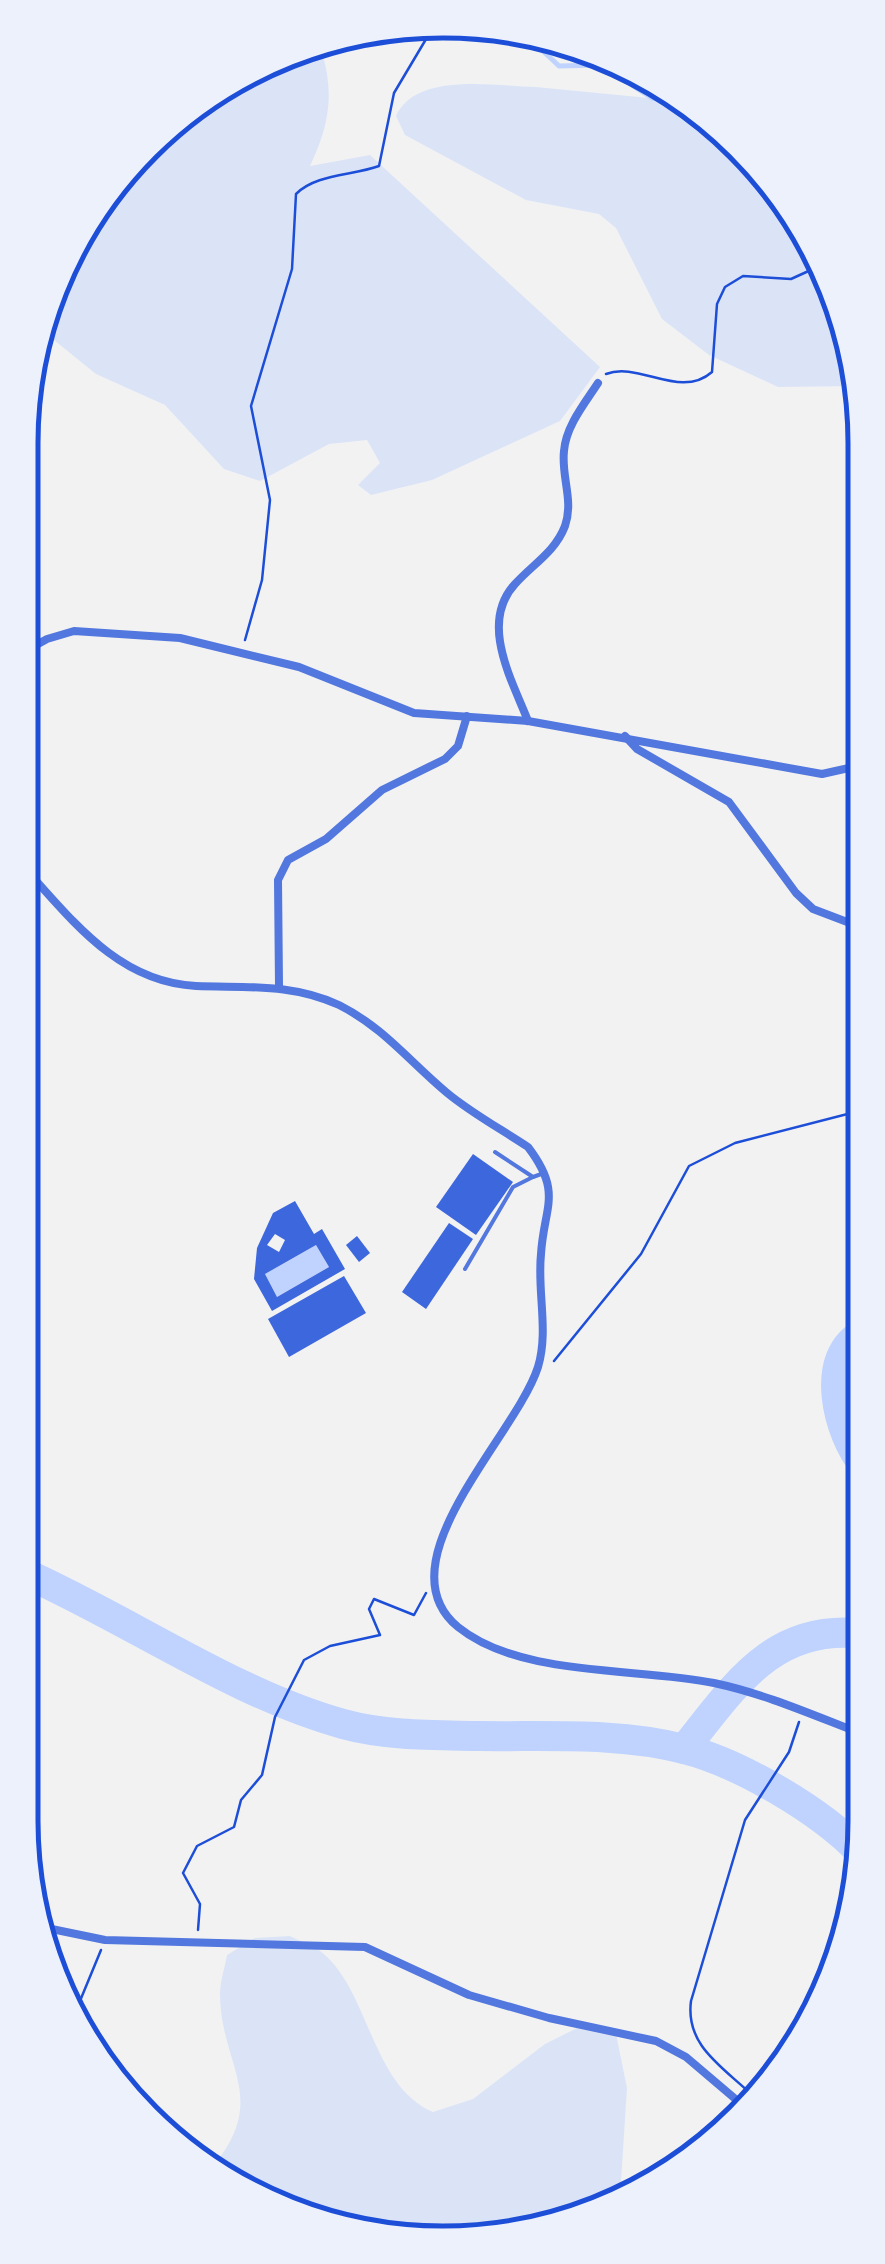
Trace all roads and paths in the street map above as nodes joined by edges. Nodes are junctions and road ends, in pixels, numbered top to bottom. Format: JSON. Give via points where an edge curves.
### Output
{"nodes":[{"id":1,"x":427,"y":38,"type":"edge"},
{"id":2,"x":809,"y":271,"type":"edge"},
{"id":3,"x":598,"y":382,"type":"joint"},
{"id":4,"x":38,"y":643,"type":"edge"},
{"id":5,"x":242,"y":651,"type":"junction"},
{"id":6,"x":466,"y":716,"type":"junction"},
{"id":7,"x":528,"y":720,"type":"junction"},
{"id":8,"x":624,"y":736,"type":"junction"},
{"id":9,"x":848,"y":768,"type":"edge"},
{"id":10,"x":38,"y":882,"type":"edge"},
{"id":11,"x":848,"y":922,"type":"edge"},
{"id":12,"x":279,"y":986,"type":"junction"},
{"id":13,"x":848,"y":1115,"type":"edge"},
{"id":14,"x":495,"y":1152,"type":"dead end"},
{"id":15,"x":544,"y":1173,"type":"junction"},
{"id":16,"x":534,"y":1178,"type":"junction"},
{"id":17,"x":464,"y":1269,"type":"dead end"},
{"id":18,"x":539,"y":1364,"type":"junction"},
{"id":19,"x":434,"y":1589,"type":"junction"},
{"id":20,"x":802,"y":1711,"type":"junction"},
{"id":21,"x":848,"y":1728,"type":"edge"},
{"id":22,"x":52,"y":1929,"type":"edge"},
{"id":23,"x":105,"y":1940,"type":"junction"},
{"id":24,"x":195,"y":1941,"type":"junction"},
{"id":25,"x":80,"y":2002,"type":"edge"},
{"id":26,"x":745,"y":2091,"type":"edge"},
{"id":27,"x":737,"y":2100,"type":"edge"}],
"edges":[{"from":1,"to":5,"type":"path","via":[[394,93],[379,166],[310,181],[296,194],[292,269],[251,406],[270,500],[262,580]]},
{"from":2,"to":3,"type":"path","via":[[791,279],[743,276],[726,287],[716,304],[712,372],[701,382],[608,371]]},
{"from":3,"to":7,"type":"street","via":[[566,441],[570,494],[564,528],[514,585],[500,615],[500,647]]},
{"from":4,"to":5,"type":"street","via":[[74,631],[180,638]]},
{"from":5,"to":6,"type":"street","via":[[329,678],[387,705]]},
{"from":6,"to":7,"type":"street"},
{"from":6,"to":12,"type":"street","via":[[458,746],[445,759],[382,790],[326,839],[288,860],[278,880]]},
{"from":7,"to":8,"type":"street"},
{"from":8,"to":9,"type":"street","via":[[822,774]]},
{"from":8,"to":11,"type":"street","via":[[729,802],[814,910]]},
{"from":10,"to":12,"type":"street","via":[[93,942],[136,972],[192,986]]},
{"from":12,"to":15,"type":"street","via":[[341,1006],[392,1038],[448,1094],[528,1147]]},
{"from":13,"to":18,"type":"path","via":[[735,1144],[690,1166],[641,1254],[560,1357]]},
{"from":14,"to":16,"type":"lane"},
{"from":15,"to":16,"type":"lane"},
{"from":15,"to":18,"type":"street","via":[[550,1215],[541,1250]]},
{"from":16,"to":17,"type":"lane","via":[[513,1187]]},
{"from":18,"to":19,"type":"street","via":[[522,1406],[438,1543]]},
{"from":19,"to":20,"type":"street","via":[[454,1624],[508,1652],[712,1683]]},
{"from":19,"to":24,"type":"path","via":[[414,1615],[379,1598],[370,1601],[380,1635],[304,1660],[278,1710],[262,1775],[241,1800],[234,1826],[197,1846],[184,1873],[202,1914]]},
{"from":20,"to":21,"type":"street"},
{"from":20,"to":26,"type":"path","via":[[789,1752],[745,1820],[689,2018],[697,2043]]},
{"from":22,"to":23,"type":"street"},
{"from":23,"to":24,"type":"street"},
{"from":23,"to":25,"type":"path"},
{"from":24,"to":27,"type":"street","via":[[364,1947],[469,1994],[656,2041]]}]}
